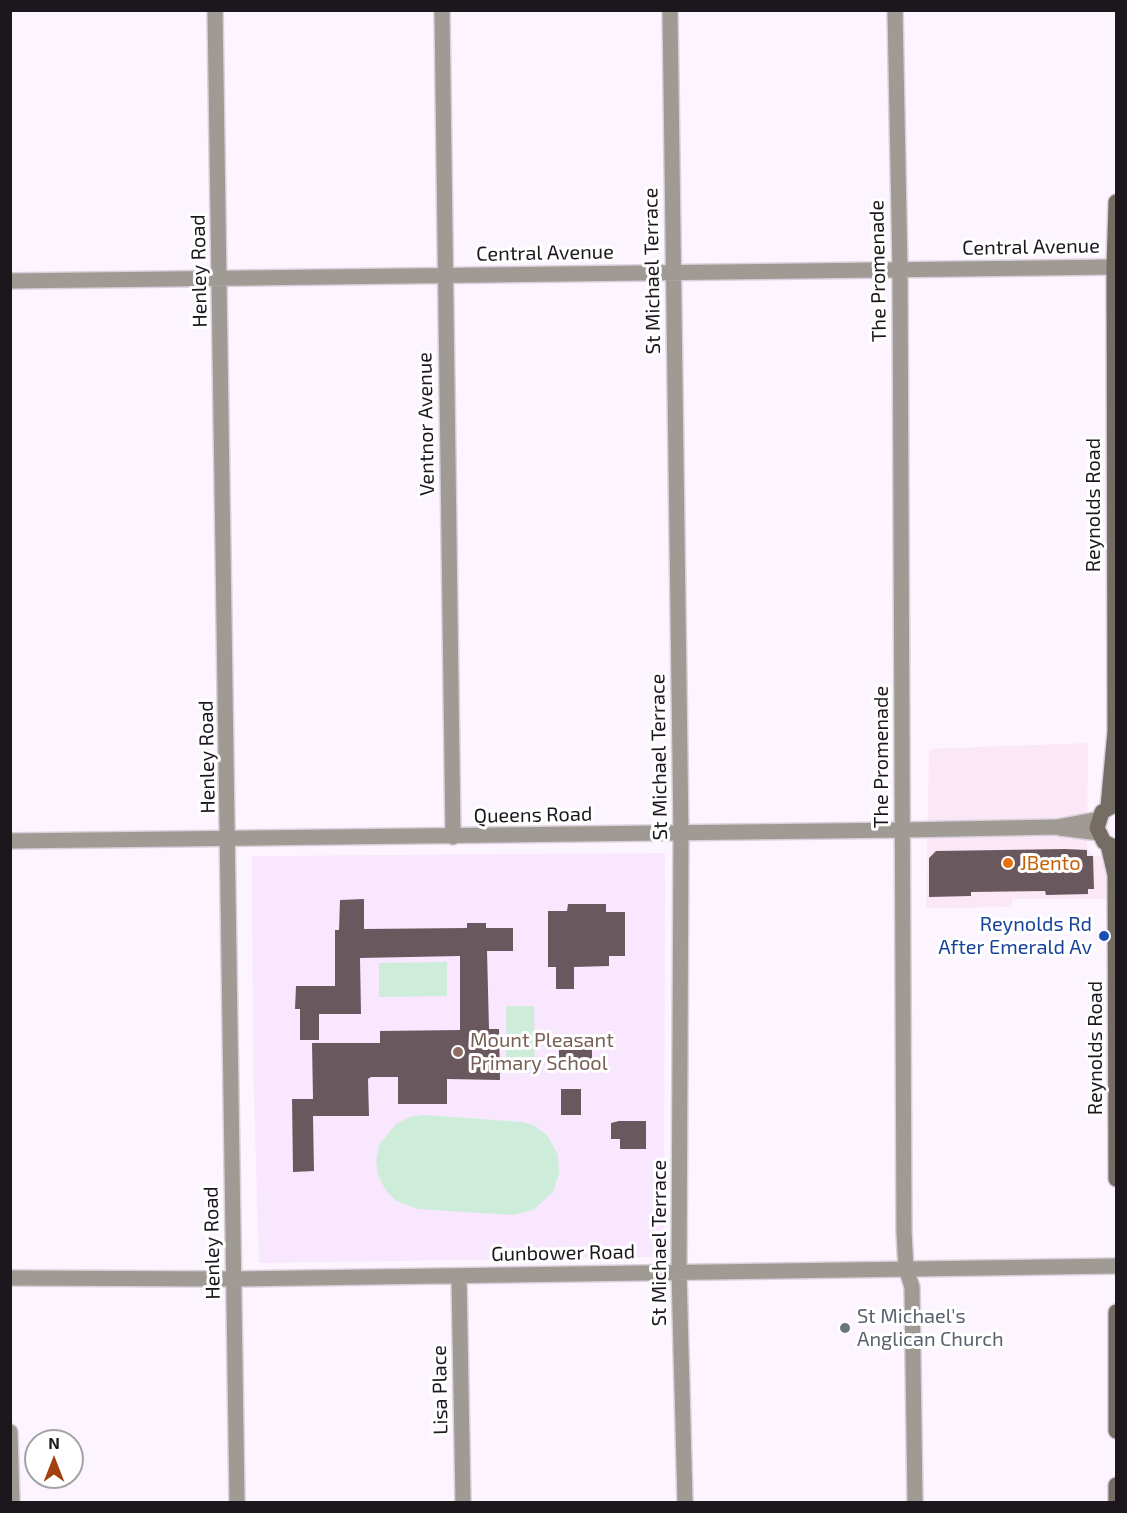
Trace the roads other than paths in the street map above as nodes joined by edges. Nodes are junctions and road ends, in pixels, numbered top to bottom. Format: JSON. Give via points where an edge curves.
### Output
{"nodes":[{"id":1,"x":215,"y":10,"type":"edge"},
{"id":2,"x":442,"y":10,"type":"edge"},
{"id":3,"x":670,"y":10,"type":"edge"},
{"id":4,"x":895,"y":10,"type":"edge"},
{"id":5,"x":1116,"y":202,"type":"edge"},
{"id":6,"x":1115,"y":267,"type":"edge"},
{"id":7,"x":900,"y":269,"type":"junction"},
{"id":8,"x":672,"y":273,"type":"junction"},
{"id":9,"x":446,"y":275,"type":"junction"},
{"id":10,"x":220,"y":278,"type":"junction"},
{"id":11,"x":10,"y":281,"type":"edge"},
{"id":12,"x":1115,"y":597,"type":"edge"},
{"id":13,"x":1116,"y":731,"type":"edge"},
{"id":14,"x":1105,"y":816,"type":"edge"},
{"id":15,"x":903,"y":830,"type":"junction"},
{"id":16,"x":681,"y":834,"type":"junction"},
{"id":17,"x":453,"y":837,"type":"junction"},
{"id":18,"x":230,"y":839,"type":"junction"},
{"id":19,"x":10,"y":841,"type":"edge"},
{"id":20,"x":1112,"y":847,"type":"edge"},
{"id":21,"x":1116,"y":1032,"type":"edge"},
{"id":22,"x":1116,"y":1079,"type":"edge"},
{"id":23,"x":1116,"y":1179,"type":"edge"},
{"id":24,"x":1116,"y":1266,"type":"edge"},
{"id":25,"x":906,"y":1268,"type":"junction"},
{"id":26,"x":679,"y":1272,"type":"junction"},
{"id":27,"x":459,"y":1276,"type":"junction"},
{"id":28,"x":10,"y":1278,"type":"edge"},
{"id":29,"x":234,"y":1279,"type":"junction"},
{"id":30,"x":1116,"y":1312,"type":"edge"},
{"id":31,"x":1116,"y":1371,"type":"edge"},
{"id":32,"x":1116,"y":1431,"type":"edge"},
{"id":33,"x":10,"y":1432,"type":"edge"},
{"id":34,"x":1116,"y":1485,"type":"edge"},
{"id":35,"x":12,"y":1503,"type":"edge"},
{"id":36,"x":237,"y":1503,"type":"edge"},
{"id":37,"x":463,"y":1503,"type":"edge"},
{"id":38,"x":685,"y":1503,"type":"edge"},
{"id":39,"x":915,"y":1503,"type":"edge"},
{"id":40,"x":1116,"y":1503,"type":"edge"}],
"edges":[{"from":1,"to":10,"type":"street","name":"Henley Road"},
{"from":2,"to":9,"type":"street","name":"Ventnor Avenue"},
{"from":3,"to":8,"type":"street","name":"St Michael Terrace"},
{"from":4,"to":7,"type":"street","name":"The Promenade"},
{"from":5,"to":6,"type":"main road","name":"Reynolds Road"},
{"from":6,"to":7,"type":"street","name":"Central Avenue"},
{"from":6,"to":12,"type":"main road","name":"Reynolds Road"},
{"from":7,"to":8,"type":"street","name":"Central Avenue"},
{"from":7,"to":15,"type":"street","name":"The Promenade"},
{"from":8,"to":9,"type":"street","name":"Central Avenue"},
{"from":8,"to":16,"type":"street","name":"St Michael Terrace"},
{"from":9,"to":10,"type":"street","name":"Central Avenue"},
{"from":9,"to":17,"type":"street","name":"Ventnor Avenue"},
{"from":10,"to":11,"type":"street","name":"Central Avenue"},
{"from":10,"to":18,"type":"street","name":"Henley Road"},
{"from":12,"to":13,"type":"main road","name":"Reynolds Road"},
{"from":13,"to":14,"type":"main road","name":"Reynolds Road"},
{"from":14,"to":15,"type":"street","name":"Queens Road","via":[[1057,827]]},
{"from":14,"to":20,"type":"main road","name":"Reynolds Road"},
{"from":15,"to":16,"type":"street","name":"Queens Road"},
{"from":15,"to":25,"type":"street","name":"The Promenade"},
{"from":16,"to":17,"type":"street","name":"Queens Road"},
{"from":16,"to":26,"type":"street","name":"St Michael Terrace"},
{"from":17,"to":18,"type":"street","name":"Queens Road"},
{"from":18,"to":19,"type":"street","name":"Queens Road"},
{"from":18,"to":29,"type":"street","name":"Henley Road"},
{"from":20,"to":21,"type":"main road","name":"Reynolds Road"},
{"from":21,"to":22,"type":"main road","name":"Reynolds Road"},
{"from":22,"to":23,"type":"main road","name":"Reynolds Road"},
{"from":24,"to":25,"type":"street","name":"Gunbower Road"},
{"from":25,"to":26,"type":"street","name":"Gunbower Road"},
{"from":25,"to":39,"type":"street","name":"The Promenade","via":[[912,1287]]},
{"from":26,"to":27,"type":"street","name":"Gunbower Road"},
{"from":26,"to":38,"type":"street","name":"St Michael Terrace"},
{"from":27,"to":29,"type":"street","name":"Gunbower Road"},
{"from":27,"to":37,"type":"street","name":"Lisa Place"},
{"from":28,"to":29,"type":"street","name":"Gunbower Road"},
{"from":29,"to":36,"type":"street","name":"Henley Road"},
{"from":30,"to":31,"type":"main road"},
{"from":31,"to":32,"type":"main road"},
{"from":33,"to":35,"type":"street"},
{"from":34,"to":40,"type":"main road"}]}
